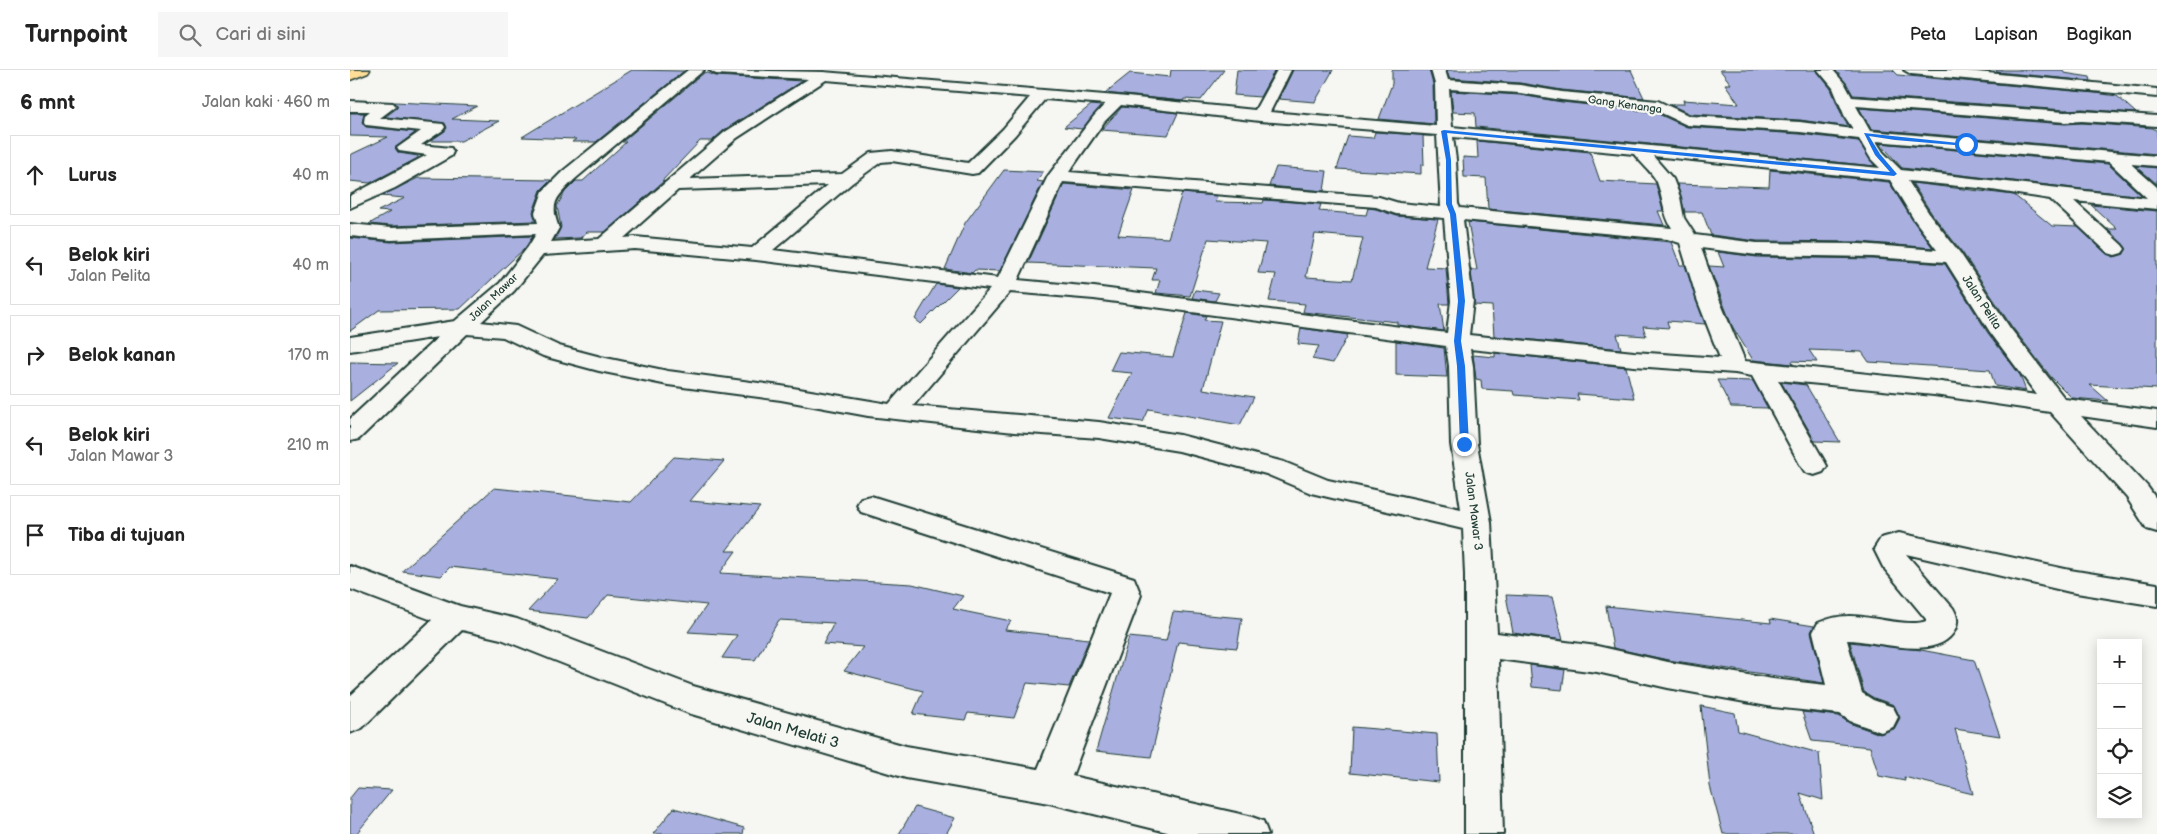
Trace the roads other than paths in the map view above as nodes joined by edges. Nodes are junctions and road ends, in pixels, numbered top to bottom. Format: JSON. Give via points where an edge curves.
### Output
{"nodes":[{"id":1,"x":362,"y":70,"type":"edge"},
{"id":2,"x":697,"y":70,"type":"edge"},
{"id":3,"x":716,"y":70,"type":"edge"},
{"id":4,"x":1284,"y":70,"type":"edge"},
{"id":5,"x":1825,"y":70,"type":"edge"},
{"id":6,"x":1911,"y":70,"type":"edge"},
{"id":7,"x":350,"y":76,"type":"edge"},
{"id":8,"x":823,"y":76,"type":"junction"},
{"id":9,"x":1440,"y":77,"type":"edge"},
{"id":10,"x":2157,"y":93,"type":"edge"},
{"id":11,"x":1041,"y":94,"type":"junction"},
{"id":12,"x":1117,"y":100,"type":"junction"},
{"id":13,"x":1846,"y":101,"type":"junction"},
{"id":14,"x":350,"y":106,"type":"edge"},
{"id":15,"x":1260,"y":116,"type":"junction"},
{"id":16,"x":2157,"y":121,"type":"edge"},
{"id":17,"x":1444,"y":131,"type":"junction"},
{"id":18,"x":1865,"y":134,"type":"junction"},
{"id":19,"x":1639,"y":150,"type":"junction"},
{"id":20,"x":2113,"y":157,"type":"junction"},
{"id":21,"x":2157,"y":161,"type":"edge"},
{"id":22,"x":1894,"y":174,"type":"junction"},
{"id":23,"x":1057,"y":176,"type":"junction"},
{"id":24,"x":846,"y":179,"type":"junction"},
{"id":25,"x":675,"y":185,"type":"junction"},
{"id":26,"x":2056,"y":194,"type":"junction"},
{"id":27,"x":2157,"y":196,"type":"edge"},
{"id":28,"x":350,"y":203,"type":"edge"},
{"id":29,"x":2157,"y":204,"type":"edge"},
{"id":30,"x":1453,"y":214,"type":"junction"},
{"id":31,"x":549,"y":228,"type":"junction"},
{"id":32,"x":350,"y":230,"type":"edge"},
{"id":33,"x":1689,"y":241,"type":"junction"},
{"id":34,"x":604,"y":246,"type":"junction"},
{"id":35,"x":538,"y":249,"type":"junction"},
{"id":36,"x":2115,"y":249,"type":"dead end"},
{"id":37,"x":756,"y":254,"type":"junction"},
{"id":38,"x":1953,"y":257,"type":"junction"},
{"id":39,"x":1005,"y":285,"type":"junction"},
{"id":40,"x":462,"y":327,"type":"junction"},
{"id":41,"x":1457,"y":341,"type":"junction"},
{"id":42,"x":350,"y":344,"type":"edge"},
{"id":43,"x":1735,"y":366,"type":"junction"},
{"id":44,"x":1761,"y":372,"type":"junction"},
{"id":45,"x":2059,"y":407,"type":"junction"},
{"id":46,"x":896,"y":412,"type":"junction"},
{"id":47,"x":2157,"y":419,"type":"edge"},
{"id":48,"x":350,"y":433,"type":"edge"},
{"id":49,"x":1814,"y":466,"type":"dead end"},
{"id":50,"x":871,"y":505,"type":"dead end"},
{"id":51,"x":1477,"y":522,"type":"junction"},
{"id":52,"x":2157,"y":522,"type":"edge"},
{"id":53,"x":350,"y":578,"type":"edge"},
{"id":54,"x":2157,"y":595,"type":"edge"},
{"id":55,"x":456,"y":617,"type":"junction"},
{"id":56,"x":1481,"y":644,"type":"junction"},
{"id":57,"x":1847,"y":701,"type":"junction"},
{"id":58,"x":1881,"y":717,"type":"dead end"},
{"id":59,"x":350,"y":718,"type":"edge"},
{"id":60,"x":1049,"y":787,"type":"junction"},
{"id":61,"x":1249,"y":834,"type":"edge"},
{"id":62,"x":1484,"y":834,"type":"edge"}],
"edges":[{"from":1,"to":7,"type":"main road"},
{"from":2,"to":31,"type":"street","via":[[549,195],[544,213]]},
{"from":3,"to":8,"type":"street"},
{"from":4,"to":15,"type":"street"},
{"from":5,"to":13,"type":"street","name":"Jalan Pelita","via":[[1840,87]]},
{"from":6,"to":10,"type":"street"},
{"from":8,"to":11,"type":"street"},
{"from":8,"to":25,"type":"street","via":[[731,135]]},
{"from":9,"to":17,"type":"street","name":"Jalan Mawar 3"},
{"from":9,"to":18,"type":"street","name":"Gang Kenanga","via":[[1562,96],[1658,106],[1687,120]]},
{"from":11,"to":12,"type":"street"},
{"from":11,"to":24,"type":"street","via":[[972,169],[884,156],[869,161]]},
{"from":12,"to":15,"type":"street"},
{"from":12,"to":23,"type":"street"},
{"from":13,"to":16,"type":"street"},
{"from":13,"to":18,"type":"street","name":"Jalan Pelita"},
{"from":14,"to":28,"type":"street","via":[[388,106],[373,115],[372,122],[378,124],[437,127],[405,148],[445,152]]},
{"from":15,"to":17,"type":"street"},
{"from":17,"to":19,"type":"street"},
{"from":17,"to":30,"type":"street","name":"Jalan Mawar 3","via":[[1449,204]]},
{"from":18,"to":20,"type":"street","name":"Gang Kenanga"},
{"from":18,"to":22,"type":"street","name":"Jalan Pelita"},
{"from":19,"to":22,"type":"street"},
{"from":19,"to":33,"type":"street","via":[[1664,179],[1675,218]]},
{"from":20,"to":21,"type":"street","name":"Gang Kenanga"},
{"from":20,"to":27,"type":"street"},
{"from":22,"to":26,"type":"street"},
{"from":22,"to":38,"type":"street","name":"Jalan Pelita","via":[[1922,218]]},
{"from":23,"to":30,"type":"street","via":[[1372,201],[1393,208]]},
{"from":23,"to":39,"type":"street"},
{"from":24,"to":25,"type":"street"},
{"from":24,"to":37,"type":"street"},
{"from":25,"to":34,"type":"street"},
{"from":26,"to":29,"type":"street"},
{"from":26,"to":36,"type":"street"},
{"from":30,"to":33,"type":"street","via":[[1644,230],[1670,233]]},
{"from":30,"to":41,"type":"street","name":"Jalan Mawar 3","via":[[1462,301]]},
{"from":31,"to":32,"type":"street","via":[[391,234]]},
{"from":31,"to":35,"type":"street","name":"Jalan Mawar"},
{"from":33,"to":38,"type":"street","via":[[1737,248],[1856,250]]},
{"from":33,"to":43,"type":"street"},
{"from":34,"to":35,"type":"street"},
{"from":34,"to":37,"type":"street","via":[[634,243]]},
{"from":35,"to":40,"type":"street","name":"Jalan Mawar","via":[[506,287]]},
{"from":37,"to":39,"type":"street"},
{"from":38,"to":45,"type":"street","name":"Jalan Pelita","via":[[2001,332]]},
{"from":39,"to":41,"type":"street","via":[[1094,293]]},
{"from":39,"to":46,"type":"street"},
{"from":40,"to":42,"type":"street"},
{"from":40,"to":46,"type":"street","via":[[508,331],[551,351],[651,375]]},
{"from":40,"to":48,"type":"street","name":"Jalan Mawar"},
{"from":41,"to":43,"type":"street"},
{"from":41,"to":51,"type":"street","name":"Jalan Mawar 3","via":[[1464,444]]},
{"from":43,"to":44,"type":"street"},
{"from":44,"to":45,"type":"street","via":[[1934,388]]},
{"from":44,"to":49,"type":"street"},
{"from":45,"to":47,"type":"street"},
{"from":45,"to":52,"type":"street","name":"Jalan Pelita","via":[[2137,492]]},
{"from":46,"to":51,"type":"street","via":[[1099,430],[1180,443],[1275,468],[1346,494]]},
{"from":50,"to":60,"type":"street","via":[[1123,586],[1126,595],[1122,606]]},
{"from":51,"to":56,"type":"street","name":"Jalan Mawar 3"},
{"from":53,"to":55,"type":"street","name":"Jalan Melati 3"},
{"from":54,"to":57,"type":"street","via":[[2070,581],[1924,547],[1891,545],[1889,549],[1894,560],[1942,616],[1941,626],[1933,633],[1921,635],[1834,628],[1829,632]]},
{"from":55,"to":59,"type":"street"},
{"from":55,"to":60,"type":"street","name":"Jalan Melati 3","via":[[506,628],[688,699],[804,733],[906,762]]},
{"from":56,"to":57,"type":"street","via":[[1597,660],[1773,693]]},
{"from":56,"to":62,"type":"street","name":"Jalan Mawar 3"},
{"from":57,"to":58,"type":"street","via":[[1862,711]]},
{"from":60,"to":61,"type":"street","name":"Jalan Melati 3"}]}
